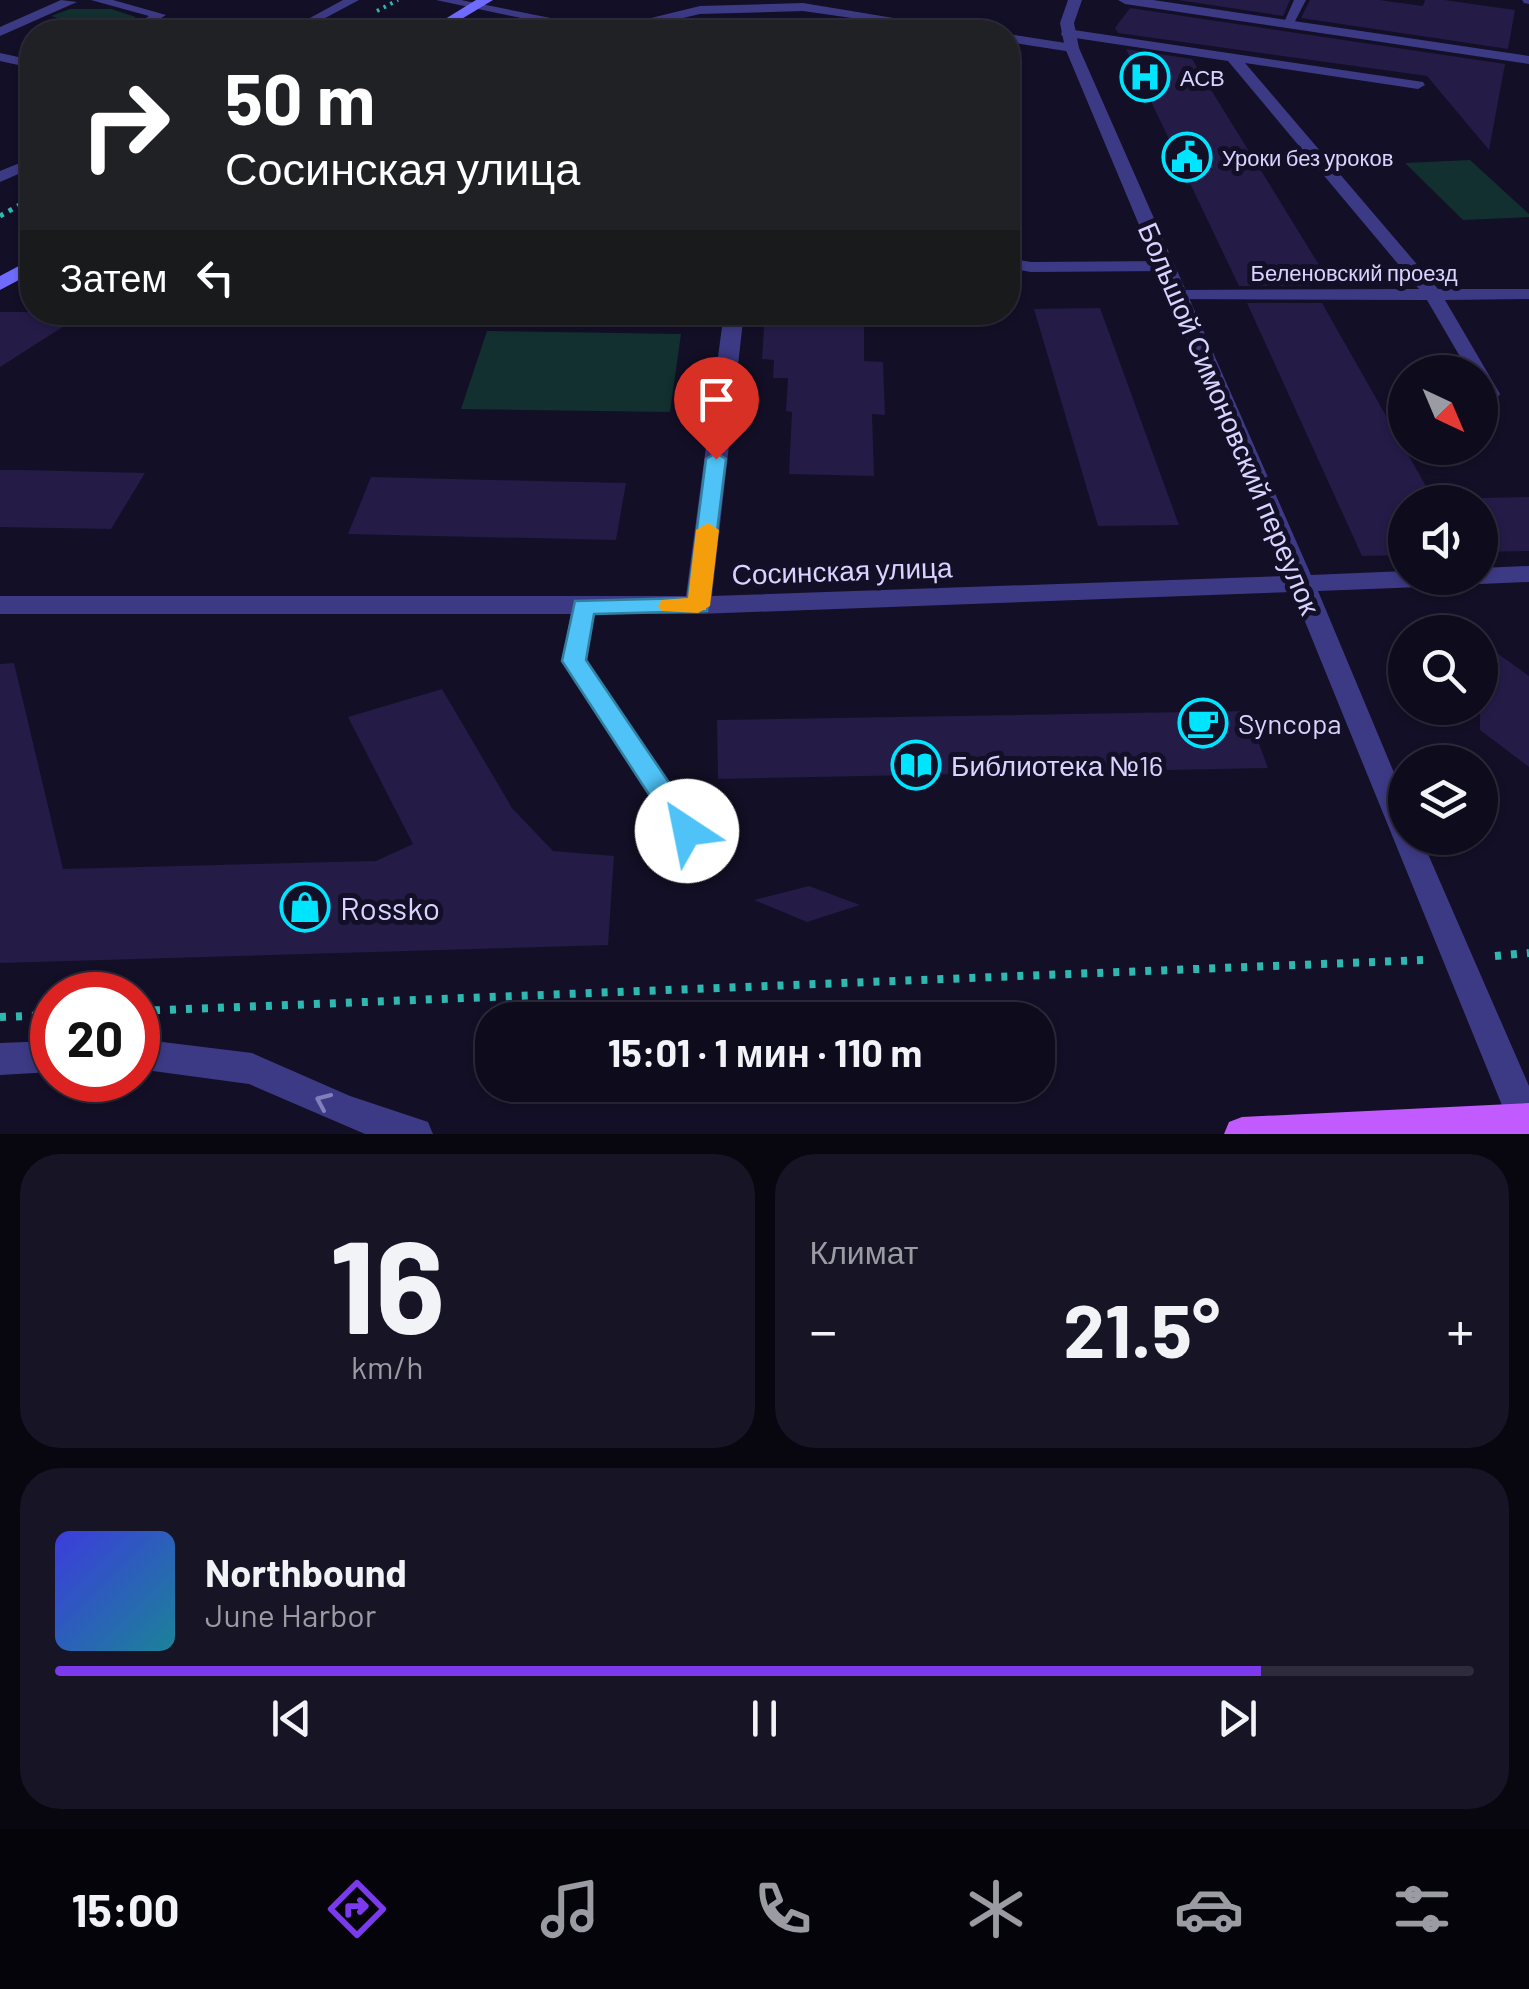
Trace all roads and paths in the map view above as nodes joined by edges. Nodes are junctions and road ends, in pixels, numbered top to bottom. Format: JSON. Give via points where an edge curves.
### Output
{"nodes":[{"id":1,"x":97,"y":0,"type":"edge"},
{"id":2,"x":353,"y":0,"type":"edge"},
{"id":3,"x":442,"y":0,"type":"edge"},
{"id":4,"x":1076,"y":0,"type":"edge"},
{"id":5,"x":1125,"y":0,"type":"edge"},
{"id":6,"x":1300,"y":0,"type":"edge"},
{"id":7,"x":74,"y":1,"type":"edge"},
{"id":8,"x":481,"y":3,"type":"edge"},
{"id":9,"x":807,"y":3,"type":"edge"},
{"id":10,"x":29,"y":20,"type":"edge"},
{"id":11,"x":151,"y":20,"type":"edge"},
{"id":12,"x":314,"y":20,"type":"edge"},
{"id":13,"x":452,"y":20,"type":"edge"},
{"id":14,"x":555,"y":20,"type":"edge"},
{"id":15,"x":658,"y":20,"type":"edge"},
{"id":16,"x":904,"y":20,"type":"edge"},
{"id":17,"x":1287,"y":24,"type":"junction"},
{"id":18,"x":1020,"y":39,"type":"edge"},
{"id":19,"x":1070,"y":41,"type":"junction"},
{"id":20,"x":1232,"y":58,"type":"junction"},
{"id":21,"x":1529,"y":60,"type":"edge"},
{"id":22,"x":1418,"y":85,"type":"dead end"},
{"id":23,"x":1020,"y":265,"type":"edge"},
{"id":24,"x":1166,"y":266,"type":"junction"},
{"id":25,"x":1433,"y":294,"type":"junction"},
{"id":26,"x":1529,"y":294,"type":"edge"},
{"id":27,"x":1178,"y":295,"type":"junction"},
{"id":28,"x":732,"y":325,"type":"edge"},
{"id":29,"x":1468,"y":355,"type":"edge"},
{"id":30,"x":1529,"y":574,"type":"edge"},
{"id":31,"x":1498,"y":575,"type":"edge"},
{"id":32,"x":1388,"y":580,"type":"edge"},
{"id":33,"x":1302,"y":583,"type":"junction"},
{"id":34,"x":0,"y":605,"type":"edge"},
{"id":35,"x":698,"y":606,"type":"junction"},
{"id":36,"x":584,"y":607,"type":"junction"},
{"id":37,"x":1388,"y":792,"type":"edge"},
{"id":38,"x":687,"y":831,"type":"dead end"},
{"id":39,"x":1414,"y":855,"type":"edge"},
{"id":40,"x":1529,"y":953,"type":"edge"},
{"id":41,"x":1456,"y":958,"type":"junction"},
{"id":42,"x":160,"y":1010,"type":"edge"},
{"id":43,"x":30,"y":1015,"type":"edge"},
{"id":44,"x":0,"y":1017,"type":"edge"},
{"id":45,"x":160,"y":1057,"type":"edge"},
{"id":46,"x":30,"y":1058,"type":"edge"},
{"id":47,"x":0,"y":1059,"type":"edge"},
{"id":48,"x":1527,"y":1120,"type":"edge"},
{"id":49,"x":415,"y":1134,"type":"edge"},
{"id":50,"x":1242,"y":1134,"type":"edge"}],
"edges":[{"from":1,"to":11,"type":"lane","via":[[160,15]]},
{"from":2,"to":12,"type":"lane"},
{"from":3,"to":8,"type":"lane"},
{"from":4,"to":19,"type":"street"},
{"from":5,"to":17,"type":"street"},
{"from":6,"to":17,"type":"lane"},
{"from":7,"to":10,"type":"lane"},
{"from":8,"to":13,"type":"street"},
{"from":8,"to":14,"type":"lane"},
{"from":9,"to":15,"type":"lane","via":[[700,10]]},
{"from":9,"to":16,"type":"lane"},
{"from":17,"to":21,"type":"street"},
{"from":18,"to":19,"type":"lane"},
{"from":19,"to":20,"type":"lane"},
{"from":19,"to":24,"type":"street","name":"Большой Симоновский переулок"},
{"from":20,"to":22,"type":"lane"},
{"from":20,"to":25,"type":"lane"},
{"from":23,"to":24,"type":"lane"},
{"from":24,"to":27,"type":"street","name":"Большой Симоновский переулок"},
{"from":25,"to":26,"type":"lane","name":"Беленовский проезд"},
{"from":25,"to":27,"type":"lane","name":"Беленовский проезд"},
{"from":25,"to":29,"type":"lane"},
{"from":27,"to":33,"type":"street","name":"Большой Симоновский переулок"},
{"from":28,"to":35,"type":"street"},
{"from":30,"to":31,"type":"street"},
{"from":32,"to":33,"type":"street","name":"Сосинская улица"},
{"from":33,"to":35,"type":"street","name":"Сосинская улица"},
{"from":33,"to":37,"type":"street","name":"Большой Симоновский переулок"},
{"from":34,"to":36,"type":"street","name":"Сосинская улица"},
{"from":35,"to":36,"type":"street","name":"Сосинская улица"},
{"from":36,"to":38,"type":"lane","via":[[574,661]]},
{"from":39,"to":41,"type":"street","name":"Большой Симоновский переулок"},
{"from":40,"to":41,"type":"path"},
{"from":41,"to":42,"type":"path"},
{"from":41,"to":48,"type":"street","name":"Большой Симоновский переулок"},
{"from":43,"to":44,"type":"path"},
{"from":49,"to":45,"type":"street","one_way":true,"via":[[252,1068]]},
{"from":46,"to":47,"type":"street"},
{"from":48,"to":50,"type":"main road"}]}
